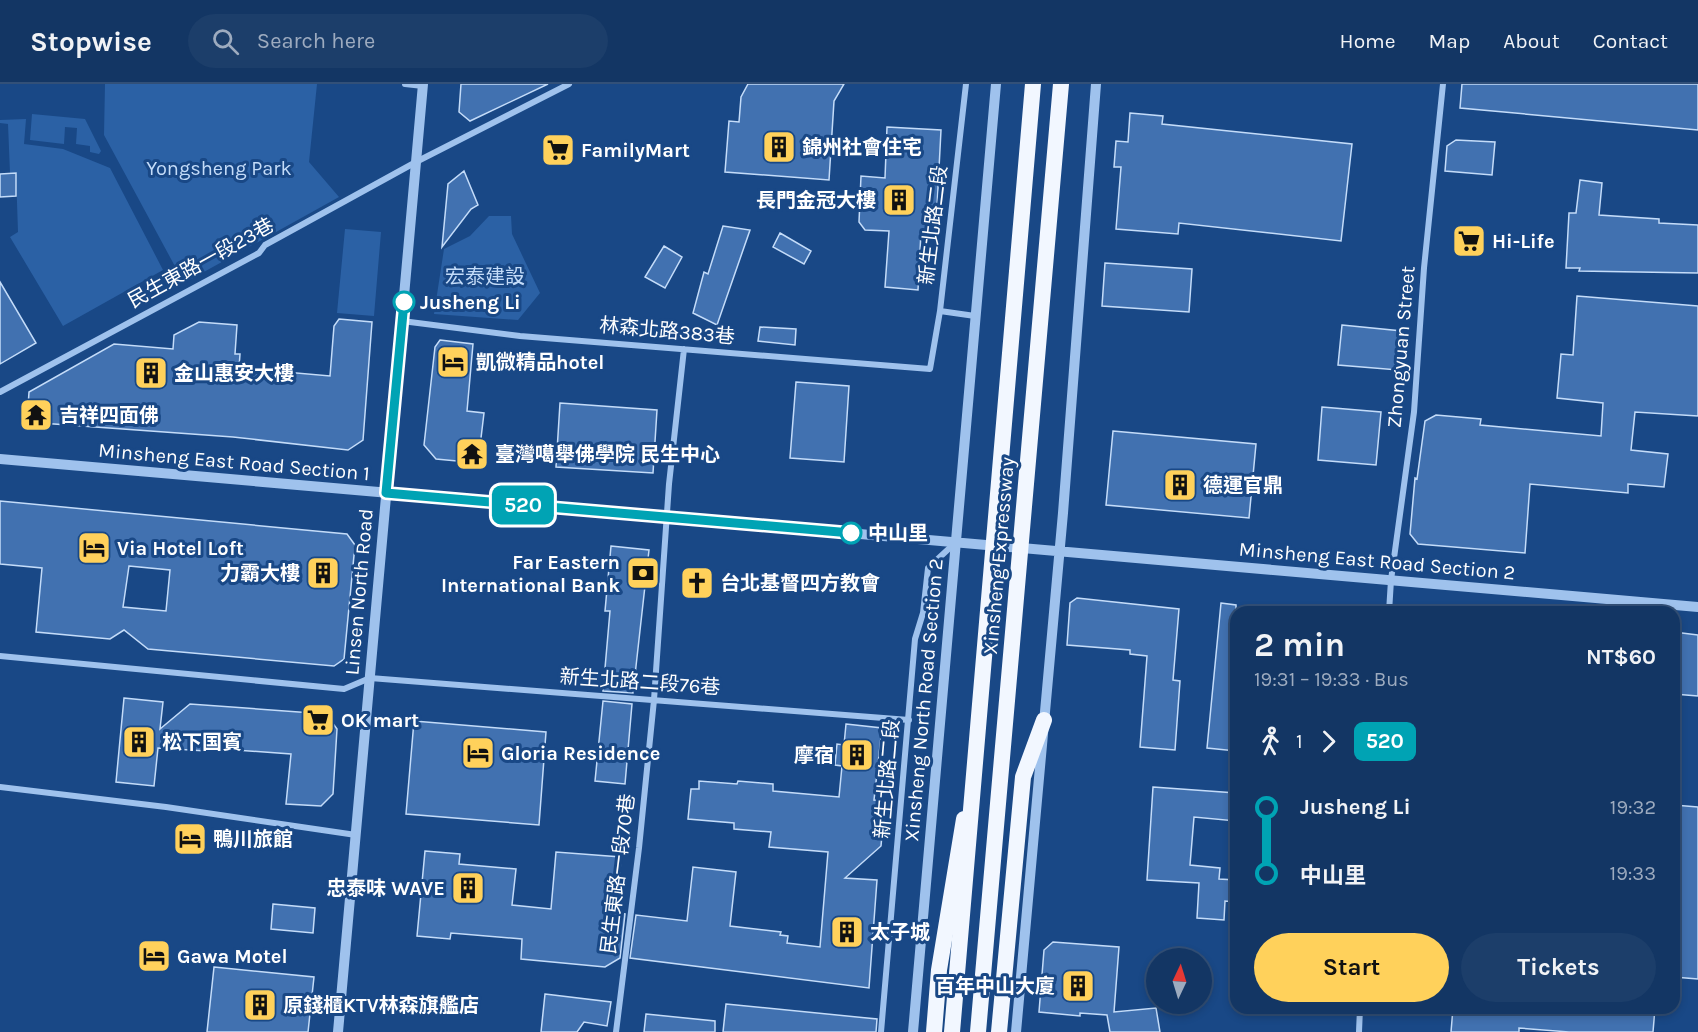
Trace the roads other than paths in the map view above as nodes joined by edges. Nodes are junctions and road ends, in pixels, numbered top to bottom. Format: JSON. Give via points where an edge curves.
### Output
{"nodes":[{"id":1,"x":405,"y":84,"type":"edge"},
{"id":2,"x":569,"y":84,"type":"edge"},
{"id":3,"x":966,"y":84,"type":"edge"},
{"id":4,"x":996,"y":84,"type":"edge"},
{"id":5,"x":1033,"y":84,"type":"edge"},
{"id":6,"x":1061,"y":84,"type":"edge"},
{"id":7,"x":1096,"y":84,"type":"edge"},
{"id":8,"x":1443,"y":84,"type":"edge"},
{"id":9,"x":423,"y":85,"type":"edge"},
{"id":10,"x":416,"y":162,"type":"junction"},
{"id":11,"x":940,"y":311,"type":"junction"},
{"id":12,"x":975,"y":316,"type":"junction"},
{"id":13,"x":402,"y":321,"type":"junction"},
{"id":14,"x":684,"y":349,"type":"junction"},
{"id":15,"x":930,"y":369,"type":"joint"},
{"id":16,"x":0,"y":392,"type":"edge"},
{"id":17,"x":0,"y":459,"type":"edge"},
{"id":18,"x":386,"y":493,"type":"junction"},
{"id":19,"x":666,"y":517,"type":"junction"},
{"id":20,"x":961,"y":543,"type":"junction"},
{"id":21,"x":1057,"y":551,"type":"junction"},
{"id":22,"x":1391,"y":580,"type":"junction"},
{"id":23,"x":1389,"y":606,"type":"edge"},
{"id":24,"x":1698,"y":607,"type":"edge"},
{"id":25,"x":0,"y":656,"type":"edge"},
{"id":26,"x":370,"y":678,"type":"junction"},
{"id":27,"x":654,"y":700,"type":"junction"},
{"id":28,"x":909,"y":720,"type":"junction"},
{"id":29,"x":1044,"y":720,"type":"junction"},
{"id":30,"x":977,"y":732,"type":"junction"},
{"id":31,"x":0,"y":787,"type":"edge"},
{"id":32,"x":356,"y":835,"type":"junction"},
{"id":33,"x":1360,"y":1014,"type":"edge"},
{"id":34,"x":338,"y":1032,"type":"edge"},
{"id":35,"x":616,"y":1032,"type":"edge"},
{"id":36,"x":881,"y":1032,"type":"edge"},
{"id":37,"x":913,"y":1032,"type":"edge"},
{"id":38,"x":934,"y":1032,"type":"edge"},
{"id":39,"x":952,"y":1032,"type":"edge"},
{"id":40,"x":978,"y":1032,"type":"edge"},
{"id":41,"x":999,"y":1032,"type":"edge"},
{"id":42,"x":1016,"y":1032,"type":"edge"},
{"id":43,"x":1359,"y":1032,"type":"edge"}],
"edges":[{"from":1,"to":9,"type":"street"},
{"from":2,"to":10,"type":"street","name":"民生東路一段23巷"},
{"from":3,"to":11,"type":"street","name":"新生北路二段"},
{"from":4,"to":12,"type":"street","name":"Xinsheng North Road Section 2"},
{"from":5,"to":30,"type":"highway","name":"Xinsheng Expressway","bridge":true},
{"from":6,"to":40,"type":"highway","name":"Xinsheng Expressway","bridge":true},
{"from":7,"to":21,"type":"street"},
{"from":8,"to":22,"type":"street","name":"Zhongyuan Street","via":[[1414,412]]},
{"from":9,"to":10,"type":"street","name":"Linsen North Road"},
{"from":10,"to":13,"type":"street","name":"Linsen North Road"},
{"from":10,"to":16,"type":"street","name":"民生東路一段23巷","via":[[265,245],[259,253]]},
{"from":11,"to":12,"type":"street"},
{"from":11,"to":15,"type":"street","name":"新生北路二段"},
{"from":12,"to":20,"type":"street","name":"Xinsheng North Road Section 2"},
{"from":13,"to":14,"type":"street","name":"林森北路383巷","via":[[520,336]]},
{"from":13,"to":18,"type":"street","name":"Linsen North Road"},
{"from":14,"to":15,"type":"street","name":"林森北路383巷"},
{"from":14,"to":19,"type":"street","name":"民生東路一段70巷"},
{"from":17,"to":18,"type":"street","name":"Minsheng East Road Section 1"},
{"from":18,"to":19,"type":"street","name":"Minsheng East Road Section 1"},
{"from":18,"to":26,"type":"street","name":"Linsen North Road"},
{"from":19,"to":20,"type":"street","name":"Minsheng East Road Section 1"},
{"from":19,"to":27,"type":"street","name":"民生東路一段70巷"},
{"from":20,"to":21,"type":"street","name":"Minsheng East Road Section 2","bridge":true},
{"from":20,"to":28,"type":"street","name":"新生北路二段","via":[[928,568],[923,613],[915,639]]},
{"from":20,"to":37,"type":"street","name":"Xinsheng North Road Section 2"},
{"from":21,"to":22,"type":"street","name":"Minsheng East Road Section 2"},
{"from":21,"to":29,"type":"street"},
{"from":22,"to":23,"type":"street","name":"Zhongyuan Street"},
{"from":22,"to":24,"type":"street","name":"Minsheng East Road Section 2"},
{"from":25,"to":26,"type":"street","via":[[344,689]]},
{"from":26,"to":27,"type":"street","name":"新生北路二段76巷"},
{"from":26,"to":32,"type":"street","name":"Linsen North Road"},
{"from":27,"to":28,"type":"street","name":"新生北路二段76巷"},
{"from":27,"to":35,"type":"street","name":"民生東路一段70巷"},
{"from":28,"to":36,"type":"street","name":"新生北路二段"},
{"from":29,"to":41,"type":"highway","via":[[1023,777]]},
{"from":29,"to":42,"type":"street"},
{"from":30,"to":38,"type":"highway","bridge":true,"via":[[939,970]]},
{"from":30,"to":39,"type":"highway","name":"Xinsheng Expressway","bridge":true},
{"from":31,"to":32,"type":"street"},
{"from":32,"to":34,"type":"street","name":"Linsen North Road"},
{"from":33,"to":43,"type":"street"}]}
